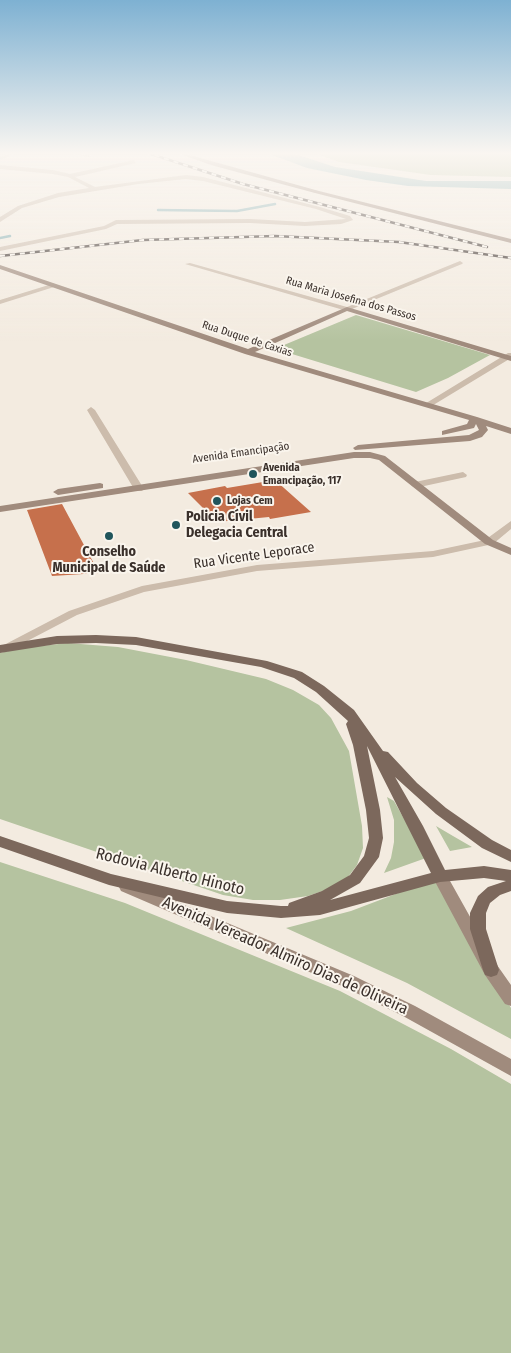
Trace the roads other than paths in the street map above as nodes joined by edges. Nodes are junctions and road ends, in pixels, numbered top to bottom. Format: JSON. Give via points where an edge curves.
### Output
{"nodes":[{"id":1,"x":342,"y":215,"type":"edge"},
{"id":2,"x":411,"y":215,"type":"edge"},
{"id":3,"x":511,"y":241,"type":"edge"},
{"id":4,"x":0,"y":249,"type":"edge"},
{"id":5,"x":460,"y":263,"type":"dead end"},
{"id":6,"x":188,"y":264,"type":"dead end"},
{"id":7,"x":0,"y":267,"type":"edge"},
{"id":8,"x":52,"y":286,"type":"junction"},
{"id":9,"x":0,"y":302,"type":"edge"},
{"id":10,"x":347,"y":309,"type":"junction"},
{"id":11,"x":248,"y":352,"type":"junction"},
{"id":12,"x":510,"y":357,"type":"edge"},
{"id":13,"x":427,"y":405,"type":"junction"},
{"id":14,"x":91,"y":410,"type":"dead end"},
{"id":15,"x":474,"y":419,"type":"junction"},
{"id":16,"x":484,"y":430,"type":"junction"},
{"id":17,"x":511,"y":431,"type":"edge"},
{"id":18,"x":444,"y":441,"type":"junction"},
{"id":19,"x":375,"y":446,"type":"junction"},
{"id":20,"x":382,"y":458,"type":"junction"},
{"id":21,"x":463,"y":475,"type":"dead end"},
{"id":22,"x":136,"y":485,"type":"junction"},
{"id":23,"x":415,"y":485,"type":"junction"},
{"id":24,"x":0,"y":501,"type":"edge"},
{"id":25,"x":0,"y":510,"type":"edge"},
{"id":26,"x":511,"y":524,"type":"edge"},
{"id":27,"x":488,"y":542,"type":"junction"},
{"id":28,"x":511,"y":552,"type":"edge"},
{"id":29,"x":3,"y":648,"type":"edge"},
{"id":30,"x":348,"y":714,"type":"junction"},
{"id":31,"x":376,"y":747,"type":"junction"},
{"id":32,"x":0,"y":841,"type":"edge"},
{"id":33,"x":511,"y":857,"type":"edge"},
{"id":34,"x":440,"y":876,"type":"junction"},
{"id":35,"x":511,"y":876,"type":"edge"},
{"id":36,"x":109,"y":879,"type":"junction"},
{"id":37,"x":511,"y":885,"type":"edge"},
{"id":38,"x":281,"y":912,"type":"junction"},
{"id":39,"x":491,"y":970,"type":"junction"},
{"id":40,"x":511,"y":999,"type":"edge"},
{"id":41,"x":511,"y":1068,"type":"edge"}],
"edges":[{"from":1,"to":4,"type":"street","via":[[350,220],[304,224],[117,220],[93,230]]},
{"from":2,"to":3,"type":"main road"},
{"from":5,"to":10,"type":"street"},
{"from":6,"to":10,"type":"street","name":"Rua Maria Josefina dos Passos"},
{"from":7,"to":8,"type":"main road","name":"Rua Duque de Caxias"},
{"from":8,"to":9,"type":"lane"},
{"from":8,"to":11,"type":"main road","name":"Rua Duque de Caxias"},
{"from":10,"to":11,"type":"main road"},
{"from":10,"to":12,"type":"main road","name":"Rua Maria Josefina dos Passos"},
{"from":11,"to":13,"type":"main road","name":"Rua Duque de Caxias"},
{"from":12,"to":13,"type":"street"},
{"from":13,"to":15,"type":"main road","name":"Rua Duque de Caxias"},
{"from":14,"to":22,"type":"street"},
{"from":15,"to":16,"type":"main road"},
{"from":15,"to":17,"type":"main road","name":"Rua Duque de Caxias"},
{"from":15,"to":19,"type":"main road","via":[[474,424],[466,429]]},
{"from":16,"to":17,"type":"main road"},
{"from":16,"to":18,"type":"main road","name":"Avenida Emancipação","via":[[479,435]]},
{"from":18,"to":19,"type":"main road","name":"Avenida Emancipação"},
{"from":18,"to":20,"type":"main road","via":[[390,450]]},
{"from":19,"to":22,"type":"main road","name":"Avenida Emancipação"},
{"from":20,"to":22,"type":"main road","name":"Avenida Emancipação","via":[[354,455]]},
{"from":20,"to":23,"type":"main road"},
{"from":21,"to":23,"type":"lane"},
{"from":22,"to":24,"type":"main road","name":"Avenida Emancipação"},
{"from":22,"to":25,"type":"main road","name":"Avenida Emancipação"},
{"from":23,"to":27,"type":"main road"},
{"from":26,"to":27,"type":"street"},
{"from":27,"to":28,"type":"main road"},
{"from":27,"to":29,"type":"street","name":"Rua Vicente Leporace","via":[[433,554],[243,570],[142,589],[72,613]]},
{"from":29,"to":30,"type":"main road","via":[[57,640],[96,639],[184,648],[263,664],[298,675]]},
{"from":30,"to":31,"type":"main road"},
{"from":30,"to":38,"type":"main road","via":[[360,745],[373,810],[376,838],[371,857],[355,879],[328,895]]},
{"from":31,"to":33,"type":"main road","via":[[412,786],[441,811]]},
{"from":31,"to":34,"type":"main road"},
{"from":32,"to":36,"type":"main road","name":"Rodovia Alberto Hinoto"},
{"from":34,"to":35,"type":"main road","name":"Rodovia Alberto Hinoto","via":[[484,872]]},
{"from":34,"to":38,"type":"main road","name":"Rodovia Alberto Hinoto","via":[[320,909]]},
{"from":34,"to":39,"type":"main road"},
{"from":36,"to":38,"type":"main road","name":"Rodovia Alberto Hinoto","via":[[227,907]]},
{"from":36,"to":41,"type":"main road","name":"Avenida Vereador Almiro Dias de Oliveira","via":[[348,981]]},
{"from":37,"to":39,"type":"main road","via":[[484,900],[478,913],[478,929]]},
{"from":39,"to":40,"type":"main road"}]}
